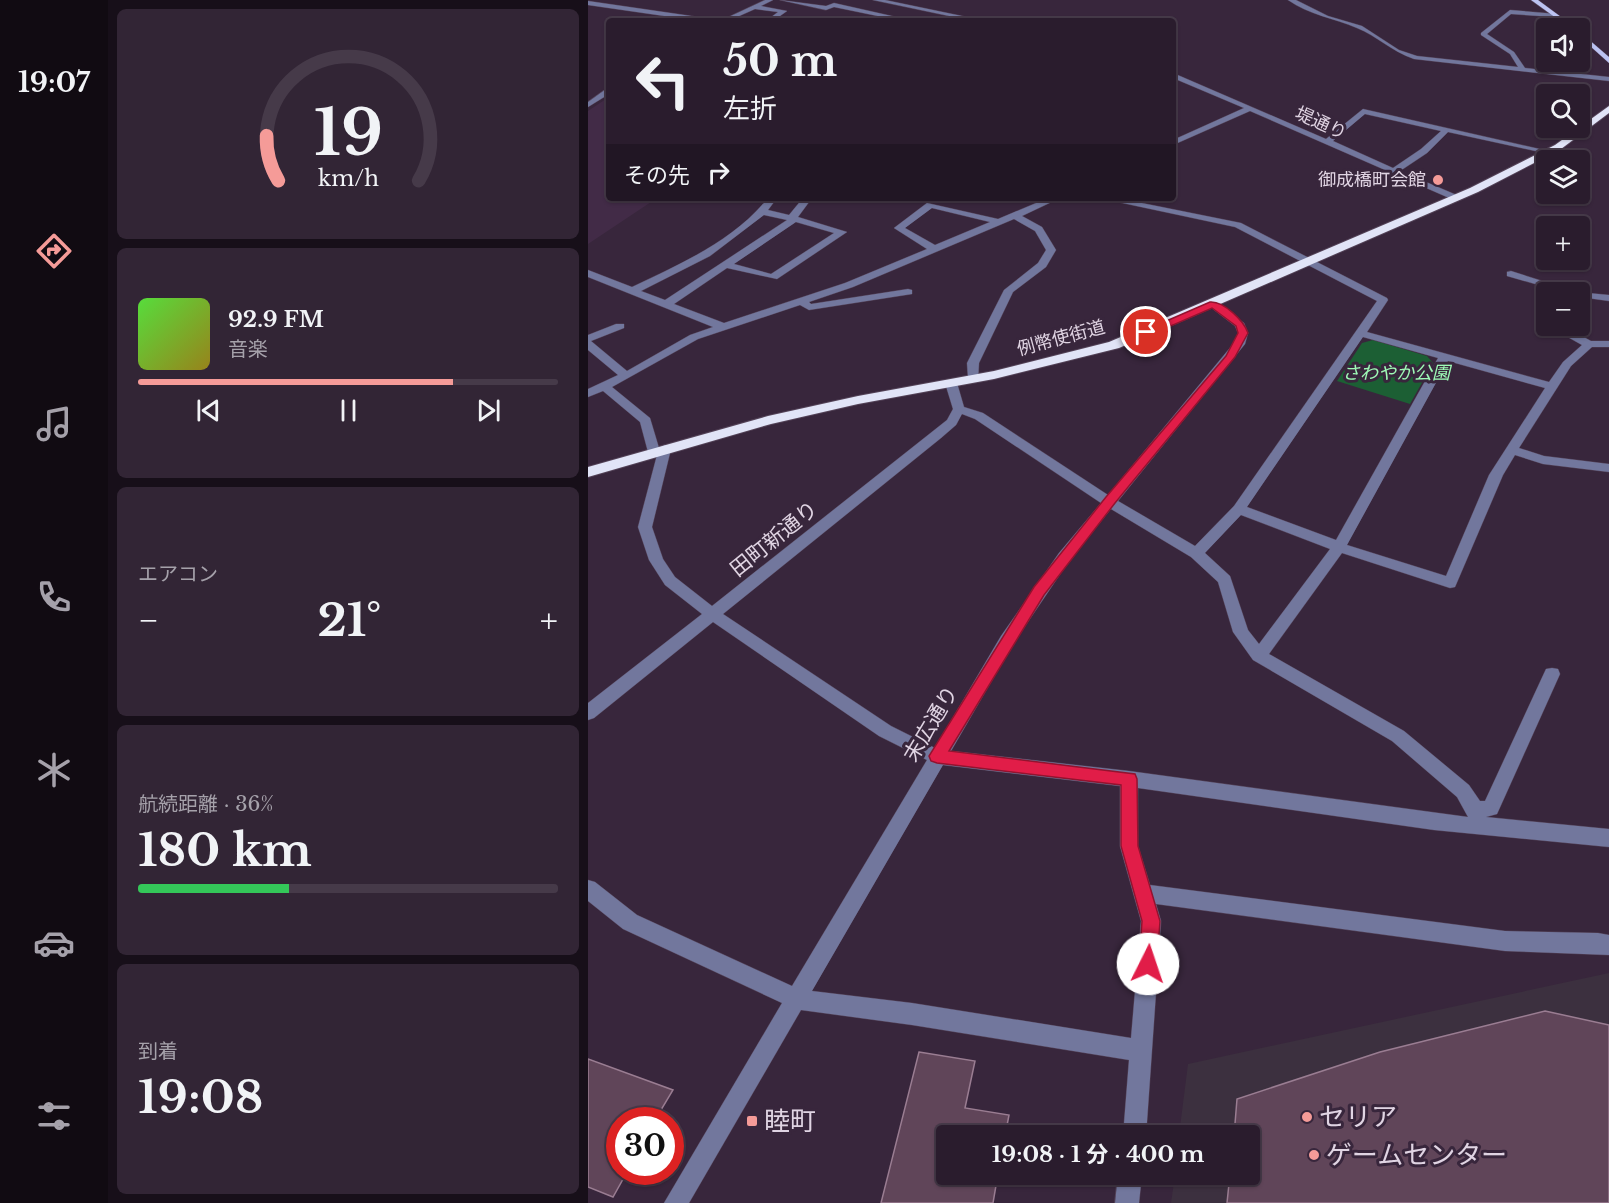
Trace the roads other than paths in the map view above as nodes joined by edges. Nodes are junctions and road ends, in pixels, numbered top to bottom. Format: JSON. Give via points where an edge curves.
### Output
{"nodes":[{"id":1,"x":770,"y":0,"type":"edge"},
{"id":2,"x":783,"y":0,"type":"edge"},
{"id":3,"x":876,"y":0,"type":"edge"},
{"id":4,"x":1291,"y":0,"type":"edge"},
{"id":5,"x":1534,"y":0,"type":"edge"},
{"id":6,"x":588,"y":3,"type":"edge"},
{"id":7,"x":598,"y":4,"type":"junction"},
{"id":8,"x":639,"y":4,"type":"dead end"},
{"id":9,"x":755,"y":7,"type":"junction"},
{"id":10,"x":629,"y":8,"type":"junction"},
{"id":11,"x":915,"y":8,"type":"junction"},
{"id":12,"x":588,"y":11,"type":"edge"},
{"id":13,"x":646,"y":12,"type":"junction"},
{"id":14,"x":1555,"y":15,"type":"junction"},
{"id":15,"x":637,"y":16,"type":"dead end"},
{"id":16,"x":690,"y":18,"type":"edge"},
{"id":17,"x":730,"y":18,"type":"edge"},
{"id":18,"x":774,"y":18,"type":"edge"},
{"id":19,"x":892,"y":18,"type":"edge"},
{"id":20,"x":903,"y":18,"type":"edge"},
{"id":21,"x":967,"y":18,"type":"edge"},
{"id":22,"x":1559,"y":18,"type":"edge"},
{"id":23,"x":1590,"y":43,"type":"edge"},
{"id":24,"x":1609,"y":60,"type":"edge"},
{"id":25,"x":1524,"y":71,"type":"junction"},
{"id":26,"x":1176,"y":76,"type":"edge"},
{"id":27,"x":1609,"y":79,"type":"edge"},
{"id":28,"x":606,"y":93,"type":"edge"},
{"id":29,"x":588,"y":105,"type":"edge"},
{"id":30,"x":1251,"y":108,"type":"junction"},
{"id":31,"x":1609,"y":109,"type":"edge"},
{"id":32,"x":1447,"y":129,"type":"junction"},
{"id":33,"x":1176,"y":142,"type":"edge"},
{"id":34,"x":1327,"y":142,"type":"junction"},
{"id":35,"x":1540,"y":150,"type":"edge"},
{"id":36,"x":1552,"y":150,"type":"edge"},
{"id":37,"x":1536,"y":158,"type":"edge"},
{"id":38,"x":1394,"y":171,"type":"junction"},
{"id":39,"x":1456,"y":198,"type":"junction"},
{"id":40,"x":771,"y":201,"type":"edge"},
{"id":41,"x":806,"y":201,"type":"edge"},
{"id":42,"x":934,"y":201,"type":"edge"},
{"id":43,"x":1049,"y":201,"type":"edge"},
{"id":44,"x":1118,"y":201,"type":"edge"},
{"id":45,"x":762,"y":212,"type":"junction"},
{"id":46,"x":1015,"y":216,"type":"junction"},
{"id":47,"x":793,"y":219,"type":"junction"},
{"id":48,"x":1000,"y":222,"type":"junction"},
{"id":49,"x":933,"y":248,"type":"junction"},
{"id":50,"x":1312,"y":262,"type":"junction"},
{"id":51,"x":726,"y":265,"type":"junction"},
{"id":52,"x":588,"y":273,"type":"edge"},
{"id":53,"x":1511,"y":274,"type":"dead end"},
{"id":54,"x":1538,"y":282,"type":"edge"},
{"id":55,"x":634,"y":290,"type":"junction"},
{"id":56,"x":908,"y":292,"type":"dead end"},
{"id":57,"x":1590,"y":295,"type":"edge"},
{"id":58,"x":1609,"y":298,"type":"edge"},
{"id":59,"x":802,"y":302,"type":"junction"},
{"id":60,"x":668,"y":303,"type":"junction"},
{"id":61,"x":1213,"y":304,"type":"junction"},
{"id":62,"x":620,"y":326,"type":"dead end"},
{"id":63,"x":723,"y":327,"type":"junction"},
{"id":64,"x":1359,"y":333,"type":"junction"},
{"id":65,"x":1574,"y":336,"type":"edge"},
{"id":66,"x":588,"y":339,"type":"edge"},
{"id":67,"x":588,"y":344,"type":"edge"},
{"id":68,"x":1589,"y":344,"type":"junction"},
{"id":69,"x":1609,"y":344,"type":"edge"},
{"id":70,"x":1445,"y":356,"type":"junction"},
{"id":71,"x":626,"y":376,"type":"junction"},
{"id":72,"x":974,"y":378,"type":"junction"},
{"id":73,"x":951,"y":383,"type":"junction"},
{"id":74,"x":604,"y":386,"type":"junction"},
{"id":75,"x":1552,"y":386,"type":"junction"},
{"id":76,"x":588,"y":393,"type":"edge"},
{"id":77,"x":959,"y":409,"type":"junction"},
{"id":78,"x":1513,"y":450,"type":"junction"},
{"id":79,"x":660,"y":451,"type":"junction"},
{"id":80,"x":1609,"y":468,"type":"edge"},
{"id":81,"x":588,"y":472,"type":"edge"},
{"id":82,"x":1110,"y":500,"type":"junction"},
{"id":83,"x":1239,"y":508,"type":"junction"},
{"id":84,"x":1339,"y":547,"type":"junction"},
{"id":85,"x":1196,"y":553,"type":"junction"},
{"id":86,"x":714,"y":615,"type":"junction"},
{"id":87,"x":1258,"y":656,"type":"junction"},
{"id":88,"x":1551,"y":674,"type":"dead end"},
{"id":89,"x":588,"y":713,"type":"edge"},
{"id":90,"x":937,"y":756,"type":"junction"},
{"id":91,"x":1129,"y":779,"type":"junction"},
{"id":92,"x":1478,"y":819,"type":"junction"},
{"id":93,"x":1609,"y":837,"type":"edge"},
{"id":94,"x":588,"y":889,"type":"edge"},
{"id":95,"x":1143,"y":894,"type":"junction"},
{"id":96,"x":1609,"y":945,"type":"edge"},
{"id":97,"x":796,"y":999,"type":"junction"},
{"id":98,"x":1142,"y":1051,"type":"junction"},
{"id":99,"x":1135,"y":1125,"type":"edge"},
{"id":100,"x":1129,"y":1185,"type":"edge"},
{"id":101,"x":676,"y":1203,"type":"edge"},
{"id":102,"x":1127,"y":1203,"type":"edge"}],
"edges":[{"from":1,"to":9,"type":"street"},
{"from":2,"to":19,"type":"street","via":[[826,8],[834,5]]},
{"from":3,"to":11,"type":"street"},
{"from":4,"to":25,"type":"street","via":[[1326,17],[1360,27],[1397,51],[1416,58]]},
{"from":5,"to":14,"type":"main road"},
{"from":6,"to":7,"type":"street"},
{"from":7,"to":10,"type":"street"},
{"from":7,"to":12,"type":"street"},
{"from":8,"to":10,"type":"street"},
{"from":9,"to":17,"type":"street"},
{"from":9,"to":18,"type":"street","via":[[784,11]]},
{"from":10,"to":13,"type":"street"},
{"from":11,"to":20,"type":"street"},
{"from":11,"to":21,"type":"street"},
{"from":13,"to":15,"type":"street"},
{"from":13,"to":16,"type":"street"},
{"from":14,"to":22,"type":"main road"},
{"from":14,"to":25,"type":"street","via":[[1510,12],[1483,34],[1512,53]]},
{"from":23,"to":24,"type":"main road"},
{"from":25,"to":27,"type":"street"},
{"from":26,"to":30,"type":"street","name":"堤通り"},
{"from":28,"to":29,"type":"street"},
{"from":30,"to":33,"type":"street"},
{"from":30,"to":34,"type":"street","name":"堤通り"},
{"from":31,"to":36,"type":"highway","name":"例幣使街道"},
{"from":32,"to":34,"type":"street","via":[[1363,111]]},
{"from":32,"to":35,"type":"street"},
{"from":32,"to":38,"type":"street"},
{"from":34,"to":38,"type":"street","name":"堤通り"},
{"from":37,"to":39,"type":"highway","name":"例幣使街道"},
{"from":38,"to":39,"type":"street","name":"堤通り"},
{"from":39,"to":50,"type":"highway","name":"例幣使街道"},
{"from":40,"to":45,"type":"street"},
{"from":41,"to":47,"type":"street"},
{"from":42,"to":48,"type":"street"},
{"from":42,"to":49,"type":"street","via":[[899,228]]},
{"from":43,"to":46,"type":"street"},
{"from":44,"to":50,"type":"street","via":[[1238,225]]},
{"from":45,"to":47,"type":"street"},
{"from":45,"to":55,"type":"street","via":[[706,254]]},
{"from":46,"to":48,"type":"street"},
{"from":46,"to":72,"type":"street","via":[[1039,229],[1051,250],[1042,265],[1009,290],[973,363]]},
{"from":47,"to":51,"type":"street"},
{"from":47,"to":51,"type":"street","via":[[842,232],[773,277]]},
{"from":48,"to":49,"type":"street"},
{"from":49,"to":59,"type":"street"},
{"from":50,"to":61,"type":"highway","name":"例幣使街道"},
{"from":50,"to":64,"type":"street","via":[[1383,300]]},
{"from":51,"to":60,"type":"street"},
{"from":52,"to":55,"type":"street"},
{"from":53,"to":54,"type":"street"},
{"from":55,"to":60,"type":"street"},
{"from":56,"to":59,"type":"street","via":[[809,307]]},
{"from":57,"to":58,"type":"street"},
{"from":59,"to":63,"type":"street"},
{"from":60,"to":63,"type":"street"},
{"from":61,"to":72,"type":"highway","name":"例幣使街道","via":[[1114,345]]},
{"from":61,"to":82,"type":"street","name":"末広通り","via":[[1240,325],[1243,333],[1239,344]]},
{"from":62,"to":66,"type":"street"},
{"from":63,"to":71,"type":"street","via":[[694,337]]},
{"from":64,"to":70,"type":"street"},
{"from":64,"to":83,"type":"street"},
{"from":65,"to":68,"type":"street"},
{"from":67,"to":71,"type":"street"},
{"from":68,"to":69,"type":"street"},
{"from":68,"to":75,"type":"street","via":[[1567,364]]},
{"from":70,"to":75,"type":"street"},
{"from":70,"to":84,"type":"street"},
{"from":71,"to":74,"type":"street"},
{"from":72,"to":73,"type":"highway","name":"例幣使街道"},
{"from":73,"to":77,"type":"street"},
{"from":73,"to":79,"type":"highway","name":"例幣使街道","via":[[768,420]]},
{"from":74,"to":76,"type":"street"},
{"from":74,"to":79,"type":"street","via":[[646,421]]},
{"from":75,"to":78,"type":"street"},
{"from":77,"to":82,"type":"street","via":[[979,416]]},
{"from":77,"to":86,"type":"street","name":"田町新通り","via":[[952,422],[937,435]]},
{"from":78,"to":80,"type":"street","via":[[1543,460]]},
{"from":78,"to":84,"type":"street","via":[[1496,475],[1450,583]]},
{"from":79,"to":81,"type":"highway","name":"例幣使街道"},
{"from":79,"to":86,"type":"street","via":[[645,527],[648,540],[670,581]]},
{"from":82,"to":85,"type":"street"},
{"from":82,"to":90,"type":"street","name":"末広通り","via":[[1039,591]]},
{"from":83,"to":84,"type":"street"},
{"from":83,"to":85,"type":"street"},
{"from":84,"to":87,"type":"street"},
{"from":85,"to":87,"type":"street","via":[[1224,580],[1241,632]]},
{"from":86,"to":89,"type":"street","name":"田町新通り"},
{"from":86,"to":90,"type":"street","via":[[885,731]]},
{"from":87,"to":92,"type":"street","via":[[1398,736],[1463,791]]},
{"from":88,"to":92,"type":"street","via":[[1491,808]]},
{"from":90,"to":91,"type":"street"},
{"from":90,"to":97,"type":"street","name":"末広通り"},
{"from":91,"to":92,"type":"street","via":[[1317,807]]},
{"from":91,"to":95,"type":"street","via":[[1130,846]]},
{"from":92,"to":93,"type":"street"},
{"from":94,"to":97,"type":"street","via":[[630,922]]},
{"from":95,"to":96,"type":"street","via":[[1505,941]]},
{"from":95,"to":98,"type":"street","via":[[1151,921]]},
{"from":97,"to":98,"type":"street"},
{"from":97,"to":101,"type":"street","name":"末広通り"},
{"from":98,"to":99,"type":"street"},
{"from":100,"to":102,"type":"street"}]}
